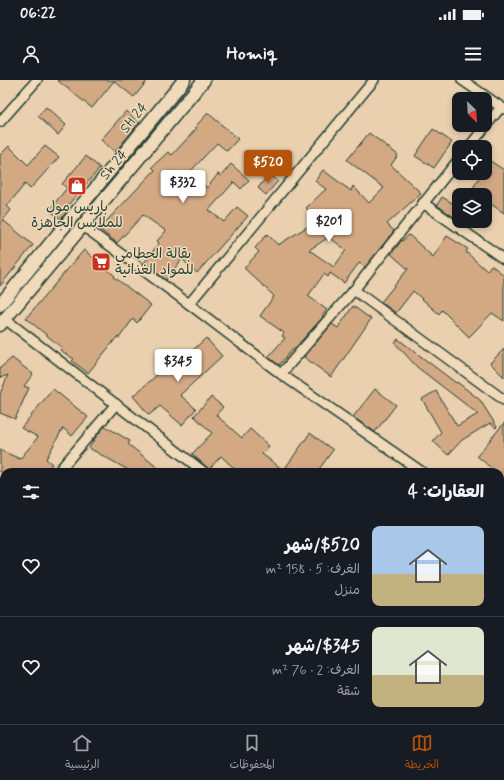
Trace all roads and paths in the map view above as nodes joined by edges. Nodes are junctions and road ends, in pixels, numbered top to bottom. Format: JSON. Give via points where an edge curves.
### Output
{"nodes":[{"id":1,"x":38,"y":80,"type":"edge"},
{"id":2,"x":204,"y":80,"type":"edge"},
{"id":3,"x":374,"y":80,"type":"edge"},
{"id":4,"x":462,"y":80,"type":"edge"},
{"id":5,"x":182,"y":81,"type":"edge"},
{"id":6,"x":503,"y":108,"type":"edge"},
{"id":7,"x":0,"y":122,"type":"edge"},
{"id":8,"x":475,"y":140,"type":"edge"},
{"id":9,"x":452,"y":168,"type":"edge"},
{"id":10,"x":423,"y":203,"type":"junction"},
{"id":11,"x":83,"y":226,"type":"junction"},
{"id":12,"x":504,"y":259,"type":"edge"},
{"id":13,"x":354,"y":290,"type":"junction"},
{"id":14,"x":189,"y":304,"type":"junction"},
{"id":15,"x":0,"y":305,"type":"edge"},
{"id":16,"x":2,"y":322,"type":"edge"},
{"id":17,"x":281,"y":374,"type":"junction"},
{"id":18,"x":504,"y":400,"type":"edge"},
{"id":19,"x":116,"y":404,"type":"junction"},
{"id":20,"x":61,"y":468,"type":"edge"},
{"id":21,"x":196,"y":468,"type":"edge"},
{"id":22,"x":416,"y":468,"type":"edge"}],
"edges":[{"from":1,"to":7,"type":"street"},
{"from":2,"to":11,"type":"street","name":"Sh 24"},
{"from":3,"to":14,"type":"street"},
{"from":4,"to":6,"type":"street"},
{"from":5,"to":15,"type":"street","name":"SH 24"},
{"from":6,"to":8,"type":"street"},
{"from":9,"to":10,"type":"street"},
{"from":10,"to":12,"type":"street"},
{"from":10,"to":13,"type":"street"},
{"from":11,"to":14,"type":"street"},
{"from":11,"to":16,"type":"street","name":"Sh 24"},
{"from":13,"to":17,"type":"street"},
{"from":13,"to":18,"type":"street"},
{"from":14,"to":17,"type":"street"},
{"from":16,"to":19,"type":"street"},
{"from":17,"to":22,"type":"street"},
{"from":19,"to":20,"type":"street"},
{"from":19,"to":21,"type":"street"}]}
